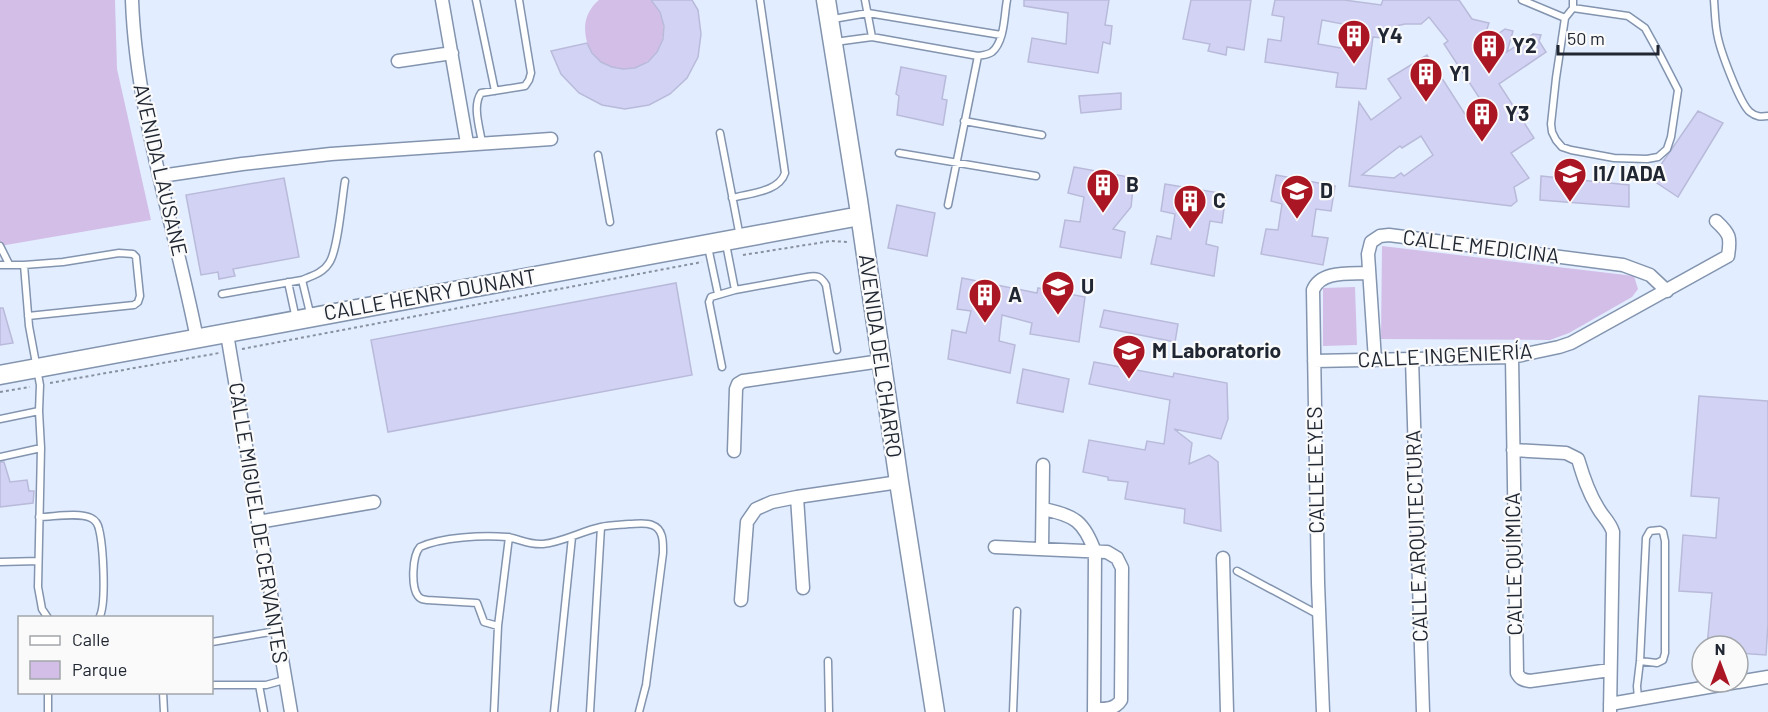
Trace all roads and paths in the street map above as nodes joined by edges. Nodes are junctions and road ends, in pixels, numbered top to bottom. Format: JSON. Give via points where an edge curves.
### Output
{"nodes":[{"id":1,"x":132,"y":0,"type":"edge"},
{"id":2,"x":442,"y":0,"type":"edge"},
{"id":3,"x":476,"y":0,"type":"edge"},
{"id":4,"x":519,"y":0,"type":"edge"},
{"id":5,"x":760,"y":0,"type":"edge"},
{"id":6,"x":826,"y":0,"type":"edge"},
{"id":7,"x":865,"y":0,"type":"edge"},
{"id":8,"x":1007,"y":0,"type":"edge"},
{"id":9,"x":1522,"y":0,"type":"edge"},
{"id":10,"x":1573,"y":0,"type":"edge"},
{"id":11,"x":1713,"y":0,"type":"edge"},
{"id":12,"x":1573,"y":8,"type":"junction"},
{"id":13,"x":868,"y":13,"type":"junction"},
{"id":14,"x":1565,"y":18,"type":"junction"},
{"id":15,"x":829,"y":20,"type":"junction"},
{"id":16,"x":1001,"y":35,"type":"junction"},
{"id":17,"x":872,"y":37,"type":"junction"},
{"id":18,"x":833,"y":43,"type":"junction"},
{"id":19,"x":452,"y":53,"type":"junction"},
{"id":20,"x":978,"y":56,"type":"junction"},
{"id":21,"x":398,"y":61,"type":"dead end"},
{"id":22,"x":495,"y":91,"type":"junction"},
{"id":23,"x":1768,"y":116,"type":"edge"},
{"id":24,"x":964,"y":121,"type":"junction"},
{"id":25,"x":720,"y":133,"type":"dead end"},
{"id":26,"x":1042,"y":135,"type":"dead end"},
{"id":27,"x":551,"y":139,"type":"dead end"},
{"id":28,"x":467,"y":143,"type":"junction"},
{"id":29,"x":482,"y":143,"type":"junction"},
{"id":30,"x":899,"y":153,"type":"dead end"},
{"id":31,"x":598,"y":155,"type":"dead end"},
{"id":32,"x":956,"y":163,"type":"junction"},
{"id":33,"x":161,"y":176,"type":"junction"},
{"id":34,"x":1036,"y":176,"type":"dead end"},
{"id":35,"x":345,"y":181,"type":"dead end"},
{"id":36,"x":732,"y":198,"type":"junction"},
{"id":37,"x":948,"y":206,"type":"dead end"},
{"id":38,"x":860,"y":216,"type":"junction"},
{"id":39,"x":1716,"y":221,"type":"dead end"},
{"id":40,"x":610,"y":222,"type":"dead end"},
{"id":41,"x":864,"y":242,"type":"junction"},
{"id":42,"x":0,"y":246,"type":"edge"},
{"id":43,"x":722,"y":248,"type":"junction"},
{"id":44,"x":9,"y":264,"type":"junction"},
{"id":45,"x":0,"y":265,"type":"edge"},
{"id":46,"x":24,"y":265,"type":"junction"},
{"id":47,"x":1368,"y":273,"type":"junction"},
{"id":48,"x":302,"y":280,"type":"junction"},
{"id":49,"x":288,"y":282,"type":"junction"},
{"id":50,"x":735,"y":290,"type":"junction"},
{"id":51,"x":1667,"y":291,"type":"junction"},
{"id":52,"x":222,"y":294,"type":"dead end"},
{"id":53,"x":718,"y":294,"type":"junction"},
{"id":54,"x":28,"y":316,"type":"junction"},
{"id":55,"x":303,"y":319,"type":"junction"},
{"id":56,"x":197,"y":339,"type":"junction"},
{"id":57,"x":228,"y":342,"type":"junction"},
{"id":58,"x":837,"y":350,"type":"dead end"},
{"id":59,"x":1512,"y":357,"type":"junction"},
{"id":60,"x":1412,"y":359,"type":"junction"},
{"id":61,"x":1375,"y":360,"type":"junction"},
{"id":62,"x":881,"y":361,"type":"junction"},
{"id":63,"x":1314,"y":362,"type":"junction"},
{"id":64,"x":722,"y":367,"type":"dead end"},
{"id":65,"x":0,"y":375,"type":"edge"},
{"id":66,"x":39,"y":376,"type":"junction"},
{"id":67,"x":0,"y":393,"type":"edge"},
{"id":68,"x":39,"y":411,"type":"junction"},
{"id":69,"x":0,"y":419,"type":"edge"},
{"id":70,"x":41,"y":448,"type":"junction"},
{"id":71,"x":1513,"y":450,"type":"junction"},
{"id":72,"x":734,"y":451,"type":"dead end"},
{"id":73,"x":0,"y":457,"type":"edge"},
{"id":74,"x":1043,"y":465,"type":"dead end"},
{"id":75,"x":899,"y":482,"type":"junction"},
{"id":76,"x":797,"y":497,"type":"junction"},
{"id":77,"x":374,"y":502,"type":"dead end"},
{"id":78,"x":1042,"y":509,"type":"junction"},
{"id":79,"x":39,"y":518,"type":"junction"},
{"id":80,"x":258,"y":522,"type":"junction"},
{"id":81,"x":601,"y":527,"type":"junction"},
{"id":82,"x":509,"y":537,"type":"junction"},
{"id":83,"x":572,"y":537,"type":"junction"},
{"id":84,"x":995,"y":547,"type":"dead end"},
{"id":85,"x":1042,"y":549,"type":"junction"},
{"id":86,"x":1095,"y":552,"type":"junction"},
{"id":87,"x":1223,"y":558,"type":"dead end"},
{"id":88,"x":38,"y":561,"type":"junction"},
{"id":89,"x":0,"y":562,"type":"edge"},
{"id":90,"x":1237,"y":571,"type":"dead end"},
{"id":91,"x":803,"y":588,"type":"dead end"},
{"id":92,"x":741,"y":600,"type":"dead end"},
{"id":93,"x":1017,"y":611,"type":"dead end"},
{"id":94,"x":47,"y":616,"type":"edge"},
{"id":95,"x":100,"y":616,"type":"edge"},
{"id":96,"x":1319,"y":616,"type":"junction"},
{"id":97,"x":498,"y":626,"type":"junction"},
{"id":98,"x":276,"y":631,"type":"junction"},
{"id":99,"x":213,"y":642,"type":"edge"},
{"id":100,"x":1640,"y":661,"type":"junction"},
{"id":101,"x":828,"y":662,"type":"dead end"},
{"id":102,"x":1610,"y":670,"type":"junction"},
{"id":103,"x":1768,"y":677,"type":"edge"},
{"id":104,"x":284,"y":680,"type":"junction"},
{"id":105,"x":1750,"y":680,"type":"edge"},
{"id":106,"x":213,"y":685,"type":"edge"},
{"id":107,"x":259,"y":685,"type":"junction"},
{"id":108,"x":1690,"y":690,"type":"edge"},
{"id":109,"x":48,"y":694,"type":"edge"},
{"id":110,"x":163,"y":694,"type":"edge"},
{"id":111,"x":1638,"y":699,"type":"junction"},
{"id":112,"x":1610,"y":708,"type":"edge"},
{"id":113,"x":1094,"y":710,"type":"edge"},
{"id":114,"x":264,"y":711,"type":"edge"},
{"id":115,"x":48,"y":712,"type":"edge"},
{"id":116,"x":164,"y":712,"type":"edge"},
{"id":117,"x":256,"y":712,"type":"edge"},
{"id":118,"x":291,"y":712,"type":"edge"},
{"id":119,"x":494,"y":712,"type":"edge"},
{"id":120,"x":554,"y":712,"type":"edge"},
{"id":121,"x":590,"y":712,"type":"edge"},
{"id":122,"x":639,"y":712,"type":"edge"},
{"id":123,"x":829,"y":712,"type":"edge"},
{"id":124,"x":935,"y":712,"type":"edge"},
{"id":125,"x":1013,"y":712,"type":"edge"},
{"id":126,"x":1227,"y":712,"type":"edge"},
{"id":127,"x":1323,"y":712,"type":"edge"},
{"id":128,"x":1423,"y":712,"type":"edge"}],
"edges":[{"from":1,"to":33,"type":"street","name":"AVENIDA LAUSANE","via":[[139,76]]},
{"from":2,"to":19,"type":"street"},
{"from":3,"to":22,"type":"lane"},
{"from":4,"to":22,"type":"lane","via":[[531,73],[525,86]]},
{"from":5,"to":36,"type":"lane","via":[[785,173],[773,187]]},
{"from":6,"to":15,"type":"street","name":"AVENIDA DEL CHARRO"},
{"from":7,"to":13,"type":"lane"},
{"from":8,"to":16,"type":"lane"},
{"from":9,"to":14,"type":"lane"},
{"from":10,"to":12,"type":"lane"},
{"from":11,"to":23,"type":"lane","via":[[1722,53],[1743,102],[1749,111],[1760,117]]},
{"from":12,"to":14,"type":"lane"},
{"from":12,"to":14,"type":"lane","via":[[1629,16],[1645,28],[1678,90],[1671,137],[1667,149],[1658,157],[1614,158],[1562,147],[1556,140],[1551,124]]},
{"from":13,"to":15,"type":"lane"},
{"from":13,"to":16,"type":"lane"},
{"from":13,"to":17,"type":"lane"},
{"from":15,"to":18,"type":"street","name":"AVENIDA DEL CHARRO"},
{"from":16,"to":20,"type":"lane","via":[[990,54]]},
{"from":17,"to":18,"type":"lane"},
{"from":17,"to":20,"type":"lane"},
{"from":18,"to":38,"type":"street","name":"AVENIDA DEL CHARRO"},
{"from":19,"to":21,"type":"street"},
{"from":19,"to":28,"type":"street"},
{"from":20,"to":24,"type":"lane"},
{"from":22,"to":29,"type":"lane","via":[[482,93],[476,105]]},
{"from":24,"to":26,"type":"lane"},
{"from":24,"to":32,"type":"lane"},
{"from":25,"to":36,"type":"lane"},
{"from":27,"to":29,"type":"street"},
{"from":28,"to":29,"type":"street"},
{"from":28,"to":33,"type":"street","via":[[331,154]]},
{"from":30,"to":32,"type":"lane"},
{"from":31,"to":40,"type":"lane"},
{"from":32,"to":34,"type":"lane"},
{"from":32,"to":37,"type":"lane"},
{"from":33,"to":56,"type":"street","name":"AVENIDA LAUSANE"},
{"from":35,"to":48,"type":"lane","via":[[333,257],[324,269]]},
{"from":36,"to":43,"type":"lane"},
{"from":38,"to":41,"type":"street","name":"AVENIDA DEL CHARRO"},
{"from":38,"to":43,"type":"street","name":"CALLE HENRY DUNANT"},
{"from":39,"to":51,"type":"street","name":"CALLE INGENIERÍA","via":[[1728,232],[1728,256]]},
{"from":41,"to":43,"type":"path"},
{"from":41,"to":62,"type":"street","name":"AVENIDA DEL CHARRO"},
{"from":42,"to":44,"type":"lane"},
{"from":43,"to":50,"type":"lane"},
{"from":43,"to":53,"type":"lane"},
{"from":43,"to":55,"type":"street","name":"CALLE HENRY DUNANT"},
{"from":43,"to":57,"type":"path"},
{"from":44,"to":45,"type":"lane"},
{"from":44,"to":46,"type":"lane"},
{"from":46,"to":54,"type":"lane"},
{"from":46,"to":54,"type":"lane","via":[[119,253],[133,254],[138,261],[140,296],[134,304]]},
{"from":47,"to":51,"type":"street","name":"CALLE MEDICINA","via":[[1371,242],[1389,235],[1623,265],[1650,275]]},
{"from":47,"to":61,"type":"street","name":"CALLE MEDICINA"},
{"from":47,"to":63,"type":"street","name":"CALLE LEYES","via":[[1328,276],[1316,283]]},
{"from":48,"to":49,"type":"lane"},
{"from":48,"to":55,"type":"lane"},
{"from":49,"to":52,"type":"lane"},
{"from":49,"to":55,"type":"lane"},
{"from":50,"to":53,"type":"lane"},
{"from":50,"to":58,"type":"lane","via":[[819,277],[828,292]]},
{"from":51,"to":59,"type":"street","name":"CALLE INGENIERÍA","via":[[1571,343]]},
{"from":53,"to":64,"type":"lane","via":[[709,302]]},
{"from":54,"to":66,"type":"lane"},
{"from":55,"to":57,"type":"street","name":"CALLE HENRY DUNANT"},
{"from":56,"to":57,"type":"street","name":"CALLE HENRY DUNANT"},
{"from":56,"to":66,"type":"street","name":"CALLE HENRY DUNANT"},
{"from":57,"to":66,"type":"path"},
{"from":57,"to":80,"type":"street","name":"CALLE MIGUEL DE CERVANTES"},
{"from":59,"to":60,"type":"street","name":"CALLE INGENIERÍA"},
{"from":59,"to":71,"type":"street","name":"CALLE QUÍMICA"},
{"from":60,"to":61,"type":"street","name":"CALLE INGENIERÍA"},
{"from":60,"to":128,"type":"street","name":"CALLE ARQUITECTURA"},
{"from":61,"to":63,"type":"street","name":"CALLE INGENIERÍA"},
{"from":62,"to":72,"type":"street","via":[[738,384]]},
{"from":62,"to":75,"type":"street","name":"AVENIDA DEL CHARRO"},
{"from":63,"to":96,"type":"street","name":"CALLE LEYES"},
{"from":65,"to":66,"type":"street","name":"CALLE HENRY DUNANT"},
{"from":66,"to":67,"type":"path"},
{"from":66,"to":68,"type":"lane"},
{"from":68,"to":69,"type":"lane"},
{"from":68,"to":70,"type":"lane"},
{"from":70,"to":73,"type":"lane"},
{"from":70,"to":79,"type":"lane"},
{"from":71,"to":102,"type":"street","via":[[1566,453],[1578,459],[1590,495],[1609,521],[1613,532]]},
{"from":71,"to":102,"type":"street","name":"CALLE QUÍMICA","via":[[1516,673],[1530,681]]},
{"from":74,"to":78,"type":"street"},
{"from":75,"to":76,"type":"street"},
{"from":75,"to":124,"type":"street","name":"AVENIDA DEL CHARRO"},
{"from":76,"to":91,"type":"street"},
{"from":76,"to":92,"type":"street","via":[[772,502],[750,515]]},
{"from":77,"to":80,"type":"street"},
{"from":78,"to":85,"type":"street"},
{"from":78,"to":86,"type":"street","via":[[1075,519],[1087,532]]},
{"from":79,"to":88,"type":"lane"},
{"from":79,"to":95,"type":"lane","via":[[80,515],[96,522],[102,560]]},
{"from":80,"to":98,"type":"street","name":"CALLE MIGUEL DE CERVANTES"},
{"from":81,"to":83,"type":"lane"},
{"from":81,"to":121,"type":"lane"},
{"from":81,"to":122,"type":"lane","via":[[652,525],[663,538]]},
{"from":82,"to":83,"type":"lane","via":[[543,544]]},
{"from":82,"to":97,"type":"lane"},
{"from":82,"to":97,"type":"lane","via":[[446,541],[423,546],[415,555],[413,585],[418,596],[477,603],[484,622]]},
{"from":83,"to":120,"type":"lane"},
{"from":84,"to":85,"type":"street"},
{"from":85,"to":86,"type":"street"},
{"from":86,"to":113,"type":"street"},
{"from":86,"to":113,"type":"street","via":[[1113,555],[1122,568],[1122,691],[1115,706]]},
{"from":87,"to":126,"type":"street"},
{"from":88,"to":89,"type":"lane"},
{"from":88,"to":94,"type":"lane","via":[[39,599]]},
{"from":90,"to":96,"type":"lane"},
{"from":93,"to":125,"type":"lane"},
{"from":96,"to":127,"type":"street","name":"CALLE LEYES"},
{"from":97,"to":119,"type":"lane"},
{"from":98,"to":99,"type":"lane"},
{"from":98,"to":104,"type":"street","name":"CALLE MIGUEL DE CERVANTES"},
{"from":100,"to":100,"type":"lane","via":[[1656,663],[1663,660],[1665,653],[1665,536],[1660,530],[1650,531],[1646,538]]},
{"from":100,"to":111,"type":"lane"},
{"from":101,"to":123,"type":"lane"},
{"from":102,"to":112,"type":"street"},
{"from":103,"to":105,"type":"street"},
{"from":104,"to":107,"type":"lane"},
{"from":104,"to":118,"type":"street","name":"CALLE MIGUEL DE CERVANTES"},
{"from":106,"to":107,"type":"lane"},
{"from":107,"to":114,"type":"lane"},
{"from":108,"to":111,"type":"street"},
{"from":109,"to":115,"type":"lane"},
{"from":110,"to":116,"type":"lane"},
{"from":111,"to":112,"type":"street"},
{"from":114,"to":117,"type":"lane"}]}
